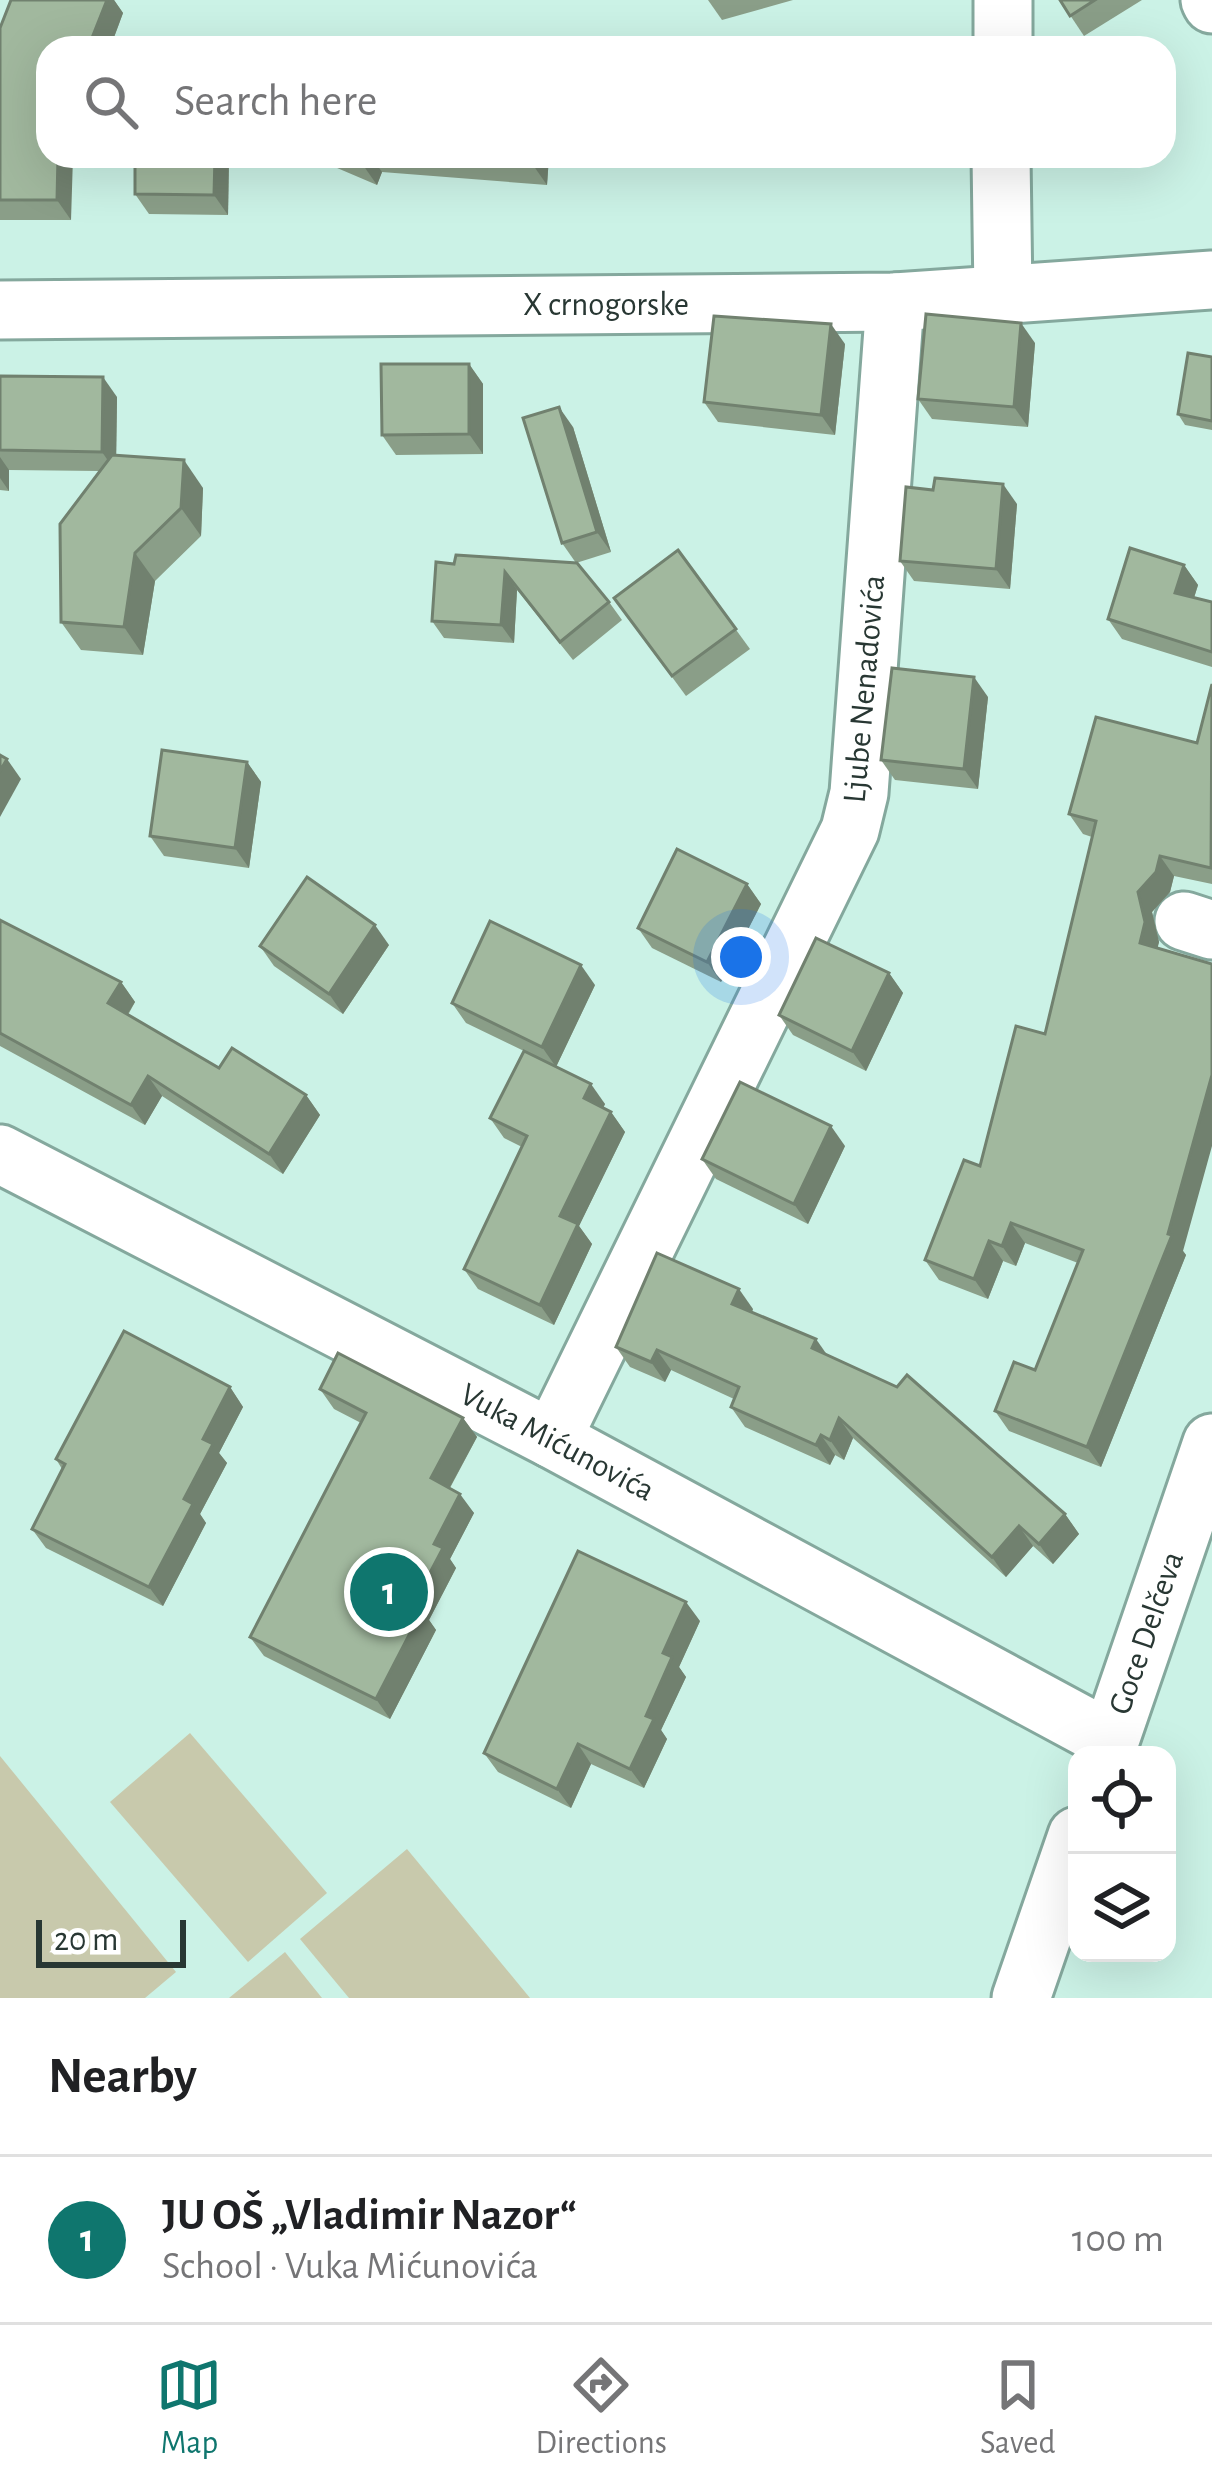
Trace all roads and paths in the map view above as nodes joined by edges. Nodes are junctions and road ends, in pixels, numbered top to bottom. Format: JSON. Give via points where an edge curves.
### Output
{"nodes":[{"id":1,"x":1004,"y":0,"type":"edge"},
{"id":2,"x":1003,"y":36,"type":"edge"},
{"id":3,"x":1000,"y":168,"type":"edge"},
{"id":4,"x":1212,"y":280,"type":"edge"},
{"id":5,"x":1003,"y":294,"type":"junction"},
{"id":6,"x":895,"y":302,"type":"junction"},
{"id":7,"x":0,"y":310,"type":"edge"},
{"id":8,"x":0,"y":1154,"type":"edge"},
{"id":9,"x":552,"y":1439,"type":"junction"},
{"id":10,"x":1212,"y":1443,"type":"edge"},
{"id":11,"x":1106,"y":1746,"type":"edge"},
{"id":12,"x":1108,"y":1746,"type":"edge"},
{"id":13,"x":1071,"y":1854,"type":"edge"},
{"id":14,"x":1021,"y":1998,"type":"edge"}],
"edges":[{"from":1,"to":2,"type":"street"},
{"from":3,"to":5,"type":"street"},
{"from":4,"to":5,"type":"street","name":"X crnogorske"},
{"from":5,"to":6,"type":"street","name":"X crnogorske"},
{"from":6,"to":7,"type":"street","name":"X crnogorske"},
{"from":6,"to":9,"type":"street","name":"Ljube Nenadovića","via":[[860,793],[850,830]]},
{"from":8,"to":9,"type":"street","name":"Vuka Mićunovića"},
{"from":9,"to":11,"type":"street","name":"Vuka Mićunovića"},
{"from":10,"to":12,"type":"street","name":"Goce Delčeva"},
{"from":13,"to":14,"type":"street"}]}
